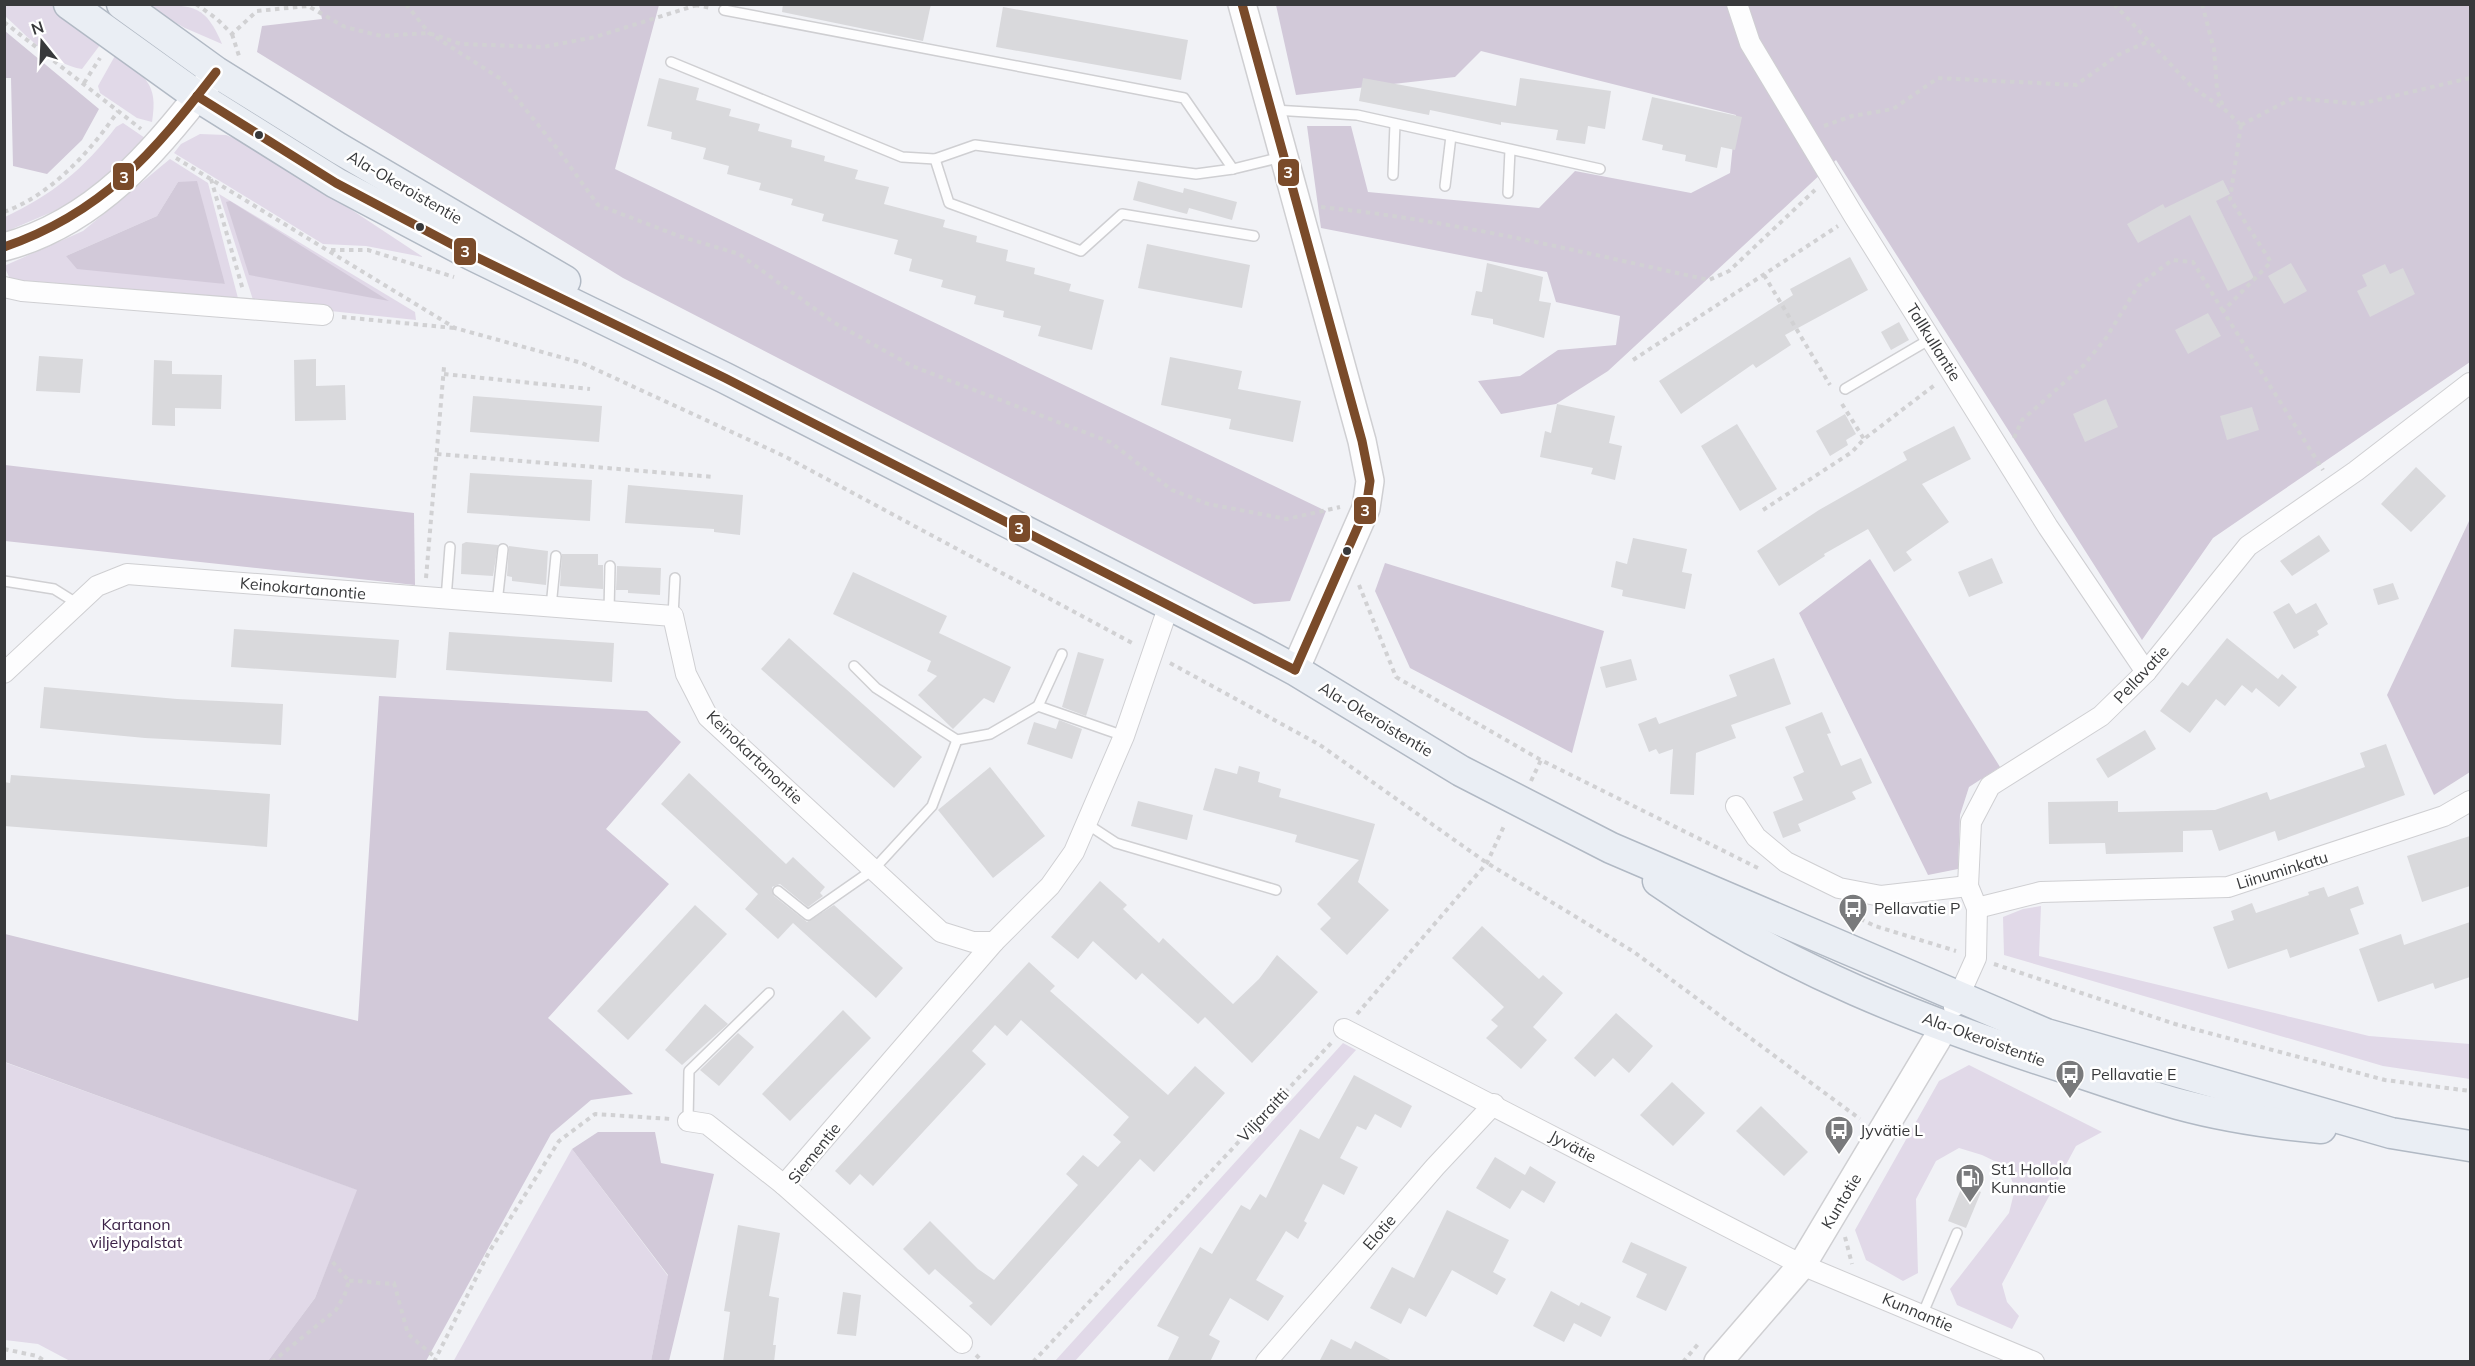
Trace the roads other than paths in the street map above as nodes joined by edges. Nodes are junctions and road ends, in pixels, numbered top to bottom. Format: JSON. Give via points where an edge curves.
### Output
{"nodes":[{"id":1,"x":69,"y":4,"type":"edge"},
{"id":2,"x":122,"y":4,"type":"edge"},
{"id":3,"x":1242,"y":4,"type":"edge"},
{"id":4,"x":1737,"y":4,"type":"edge"},
{"id":5,"x":724,"y":10,"type":"dead end"},
{"id":6,"x":671,"y":62,"type":"dead end"},
{"id":7,"x":216,"y":72,"type":"junction"},
{"id":8,"x":197,"y":96,"type":"junction"},
{"id":9,"x":1271,"y":110,"type":"junction"},
{"id":10,"x":1395,"y":124,"type":"junction"},
{"id":11,"x":1451,"y":136,"type":"junction"},
{"id":12,"x":1510,"y":150,"type":"junction"},
{"id":13,"x":1284,"y":157,"type":"junction"},
{"id":14,"x":935,"y":159,"type":"junction"},
{"id":15,"x":1233,"y":169,"type":"junction"},
{"id":16,"x":1600,"y":169,"type":"dead end"},
{"id":17,"x":1393,"y":175,"type":"dead end"},
{"id":18,"x":1445,"y":186,"type":"dead end"},
{"id":19,"x":1508,"y":193,"type":"dead end"},
{"id":20,"x":1254,"y":236,"type":"dead end"},
{"id":21,"x":4,"y":247,"type":"edge"},
{"id":22,"x":4,"y":286,"type":"edge"},
{"id":23,"x":323,"y":315,"type":"road end"},
{"id":24,"x":1932,"y":338,"type":"junction"},
{"id":25,"x":725,"y":378,"type":"junction"},
{"id":26,"x":2470,"y":383,"type":"edge"},
{"id":27,"x":1845,"y":389,"type":"dead end"},
{"id":28,"x":450,"y":547,"type":"dead end"},
{"id":29,"x":503,"y":549,"type":"dead end"},
{"id":30,"x":556,"y":556,"type":"dead end"},
{"id":31,"x":610,"y":566,"type":"dead end"},
{"id":32,"x":675,"y":578,"type":"dead end"},
{"id":33,"x":4,"y":581,"type":"edge"},
{"id":34,"x":446,"y":599,"type":"junction"},
{"id":35,"x":497,"y":603,"type":"junction"},
{"id":36,"x":78,"y":604,"type":"junction"},
{"id":37,"x":1169,"y":605,"type":"junction"},
{"id":38,"x":551,"y":607,"type":"junction"},
{"id":39,"x":609,"y":611,"type":"junction"},
{"id":40,"x":673,"y":616,"type":"junction"},
{"id":41,"x":1062,"y":654,"type":"dead end"},
{"id":42,"x":854,"y":666,"type":"dead end"},
{"id":43,"x":1295,"y":670,"type":"junction"},
{"id":44,"x":2146,"y":672,"type":"junction"},
{"id":45,"x":4,"y":673,"type":"edge"},
{"id":46,"x":1038,"y":706,"type":"junction"},
{"id":47,"x":1124,"y":736,"type":"junction"},
{"id":48,"x":957,"y":740,"type":"junction"},
{"id":49,"x":2470,"y":801,"type":"edge"},
{"id":50,"x":1736,"y":806,"type":"dead end"},
{"id":51,"x":1087,"y":824,"type":"junction"},
{"id":52,"x":1611,"y":848,"type":"junction"},
{"id":53,"x":874,"y":869,"type":"junction"},
{"id":54,"x":1968,"y":886,"type":"junction"},
{"id":55,"x":1276,"y":890,"type":"dead end"},
{"id":56,"x":778,"y":891,"type":"dead end"},
{"id":57,"x":1977,"y":908,"type":"junction"},
{"id":58,"x":994,"y":942,"type":"junction"},
{"id":59,"x":769,"y":993,"type":"dead end"},
{"id":60,"x":1958,"y":997,"type":"junction"},
{"id":61,"x":1945,"y":1026,"type":"junction"},
{"id":62,"x":1344,"y":1029,"type":"road end"},
{"id":63,"x":1494,"y":1104,"type":"junction"},
{"id":64,"x":688,"y":1121,"type":"joint"},
{"id":65,"x":2391,"y":1133,"type":"junction"},
{"id":66,"x":2470,"y":1146,"type":"edge"},
{"id":67,"x":784,"y":1185,"type":"junction"},
{"id":68,"x":1957,"y":1233,"type":"dead end"},
{"id":69,"x":1802,"y":1265,"type":"junction"},
{"id":70,"x":1923,"y":1313,"type":"junction"},
{"id":71,"x":962,"y":1343,"type":"dead end"},
{"id":72,"x":1266,"y":1362,"type":"edge"},
{"id":73,"x":1718,"y":1362,"type":"edge"},
{"id":74,"x":2034,"y":1362,"type":"edge"}],
"edges":[{"from":1,"to":8,"type":"main road","name":"Ala-Okeroistentie"},
{"from":2,"to":7,"type":"main road","name":"Ala-Okeroistentie"},
{"from":3,"to":9,"type":"street"},
{"from":4,"to":24,"type":"street","name":"Tallkullantie","via":[[1750,43]]},
{"from":5,"to":15,"type":"lane","via":[[1184,98]]},
{"from":6,"to":14,"type":"lane","via":[[902,157]]},
{"from":7,"to":8,"type":"street"},
{"from":7,"to":25,"type":"main road","name":"Ala-Okeroistentie"},
{"from":8,"to":21,"type":"street","via":[[149,156],[110,192],[71,219]]},
{"from":8,"to":25,"type":"main road","name":"Ala-Okeroistentie","via":[[336,183],[472,255]]},
{"from":9,"to":10,"type":"lane","via":[[1357,115]]},
{"from":9,"to":13,"type":"street"},
{"from":10,"to":11,"type":"lane"},
{"from":10,"to":17,"type":"lane"},
{"from":11,"to":12,"type":"lane"},
{"from":11,"to":18,"type":"lane"},
{"from":12,"to":16,"type":"lane"},
{"from":12,"to":19,"type":"lane"},
{"from":13,"to":15,"type":"lane"},
{"from":13,"to":43,"type":"street","via":[[1370,481],[1366,508]]},
{"from":14,"to":15,"type":"lane","via":[[975,145],[1196,174]]},
{"from":14,"to":20,"type":"lane","via":[[949,203],[1081,251],[1122,214]]},
{"from":22,"to":23,"type":"street","via":[[22,291]]},
{"from":24,"to":27,"type":"lane"},
{"from":24,"to":44,"type":"street","name":"Tallkullantie","via":[[2048,527]]},
{"from":25,"to":37,"type":"main road","name":"Ala-Okeroistentie"},
{"from":26,"to":44,"type":"street","name":"Pellavatie","via":[[2248,546]]},
{"from":28,"to":34,"type":"lane"},
{"from":29,"to":35,"type":"lane"},
{"from":30,"to":38,"type":"lane"},
{"from":31,"to":39,"type":"lane"},
{"from":32,"to":40,"type":"lane"},
{"from":33,"to":36,"type":"lane","via":[[54,589]]},
{"from":34,"to":35,"type":"street","name":"Keinokartanontie"},
{"from":34,"to":36,"type":"street","name":"Keinokartanontie","via":[[127,574],[97,586]]},
{"from":35,"to":38,"type":"street","name":"Keinokartanontie"},
{"from":36,"to":45,"type":"street","name":"Keinokartanontie"},
{"from":37,"to":43,"type":"main road","name":"Ala-Okeroistentie"},
{"from":37,"to":47,"type":"street"},
{"from":38,"to":39,"type":"street","name":"Keinokartanontie"},
{"from":39,"to":40,"type":"street","name":"Keinokartanontie"},
{"from":40,"to":53,"type":"street","name":"Keinokartanontie","via":[[686,674],[708,717]]},
{"from":41,"to":46,"type":"lane"},
{"from":42,"to":48,"type":"lane","via":[[876,688]]},
{"from":43,"to":52,"type":"main road","name":"Ala-Okeroistentie","via":[[1461,771]]},
{"from":44,"to":54,"type":"street","name":"Pellavatie","via":[[2101,716],[1990,786],[1971,822]]},
{"from":46,"to":47,"type":"lane"},
{"from":46,"to":48,"type":"lane","via":[[990,734]]},
{"from":47,"to":51,"type":"street"},
{"from":48,"to":53,"type":"lane","via":[[932,806]]},
{"from":49,"to":57,"type":"street","name":"Liinuminkatu","via":[[2444,816],[2228,887],[2041,892]]},
{"from":50,"to":54,"type":"street","via":[[1756,837],[1786,862],[1839,888],[1881,896]]},
{"from":51,"to":55,"type":"lane","via":[[1116,843]]},
{"from":51,"to":58,"type":"street","via":[[1074,852],[1050,886]]},
{"from":52,"to":60,"type":"main road","name":"Ala-Okeroistentie"},
{"from":52,"to":61,"type":"main road","name":"Ala-Okeroistentie","via":[[1702,912],[1779,954]]},
{"from":53,"to":56,"type":"lane","via":[[808,915]]},
{"from":53,"to":58,"type":"street","name":"Keinokartanontie","via":[[941,932],[973,942]]},
{"from":54,"to":57,"type":"street","name":"Pellavatie"},
{"from":57,"to":60,"type":"street","name":"Pellavatie","via":[[1976,958]]},
{"from":58,"to":67,"type":"street","name":"Siementie"},
{"from":59,"to":64,"type":"lane","via":[[689,1071]]},
{"from":60,"to":61,"type":"street","name":"Pellavatie"},
{"from":60,"to":65,"type":"main road","name":"Ala-Okeroistentie","via":[[2046,1034]]},
{"from":61,"to":65,"type":"main road","name":"Ala-Okeroistentie","via":[[2179,1104],[2298,1126]]},
{"from":61,"to":69,"type":"street","name":"Kuntotie"},
{"from":62,"to":63,"type":"street","name":"Jyvätie"},
{"from":63,"to":69,"type":"street","name":"Jyvätie"},
{"from":63,"to":72,"type":"street","name":"Elotie"},
{"from":64,"to":67,"type":"street","via":[[707,1124]]},
{"from":65,"to":66,"type":"main road","name":"Ala-Okeroistentie"},
{"from":67,"to":71,"type":"street","name":"Siementie"},
{"from":68,"to":70,"type":"lane"},
{"from":69,"to":70,"type":"street","name":"Kunnantie"},
{"from":69,"to":73,"type":"street","name":"Kuntotie"},
{"from":70,"to":74,"type":"street","name":"Kunnantie"}]}
